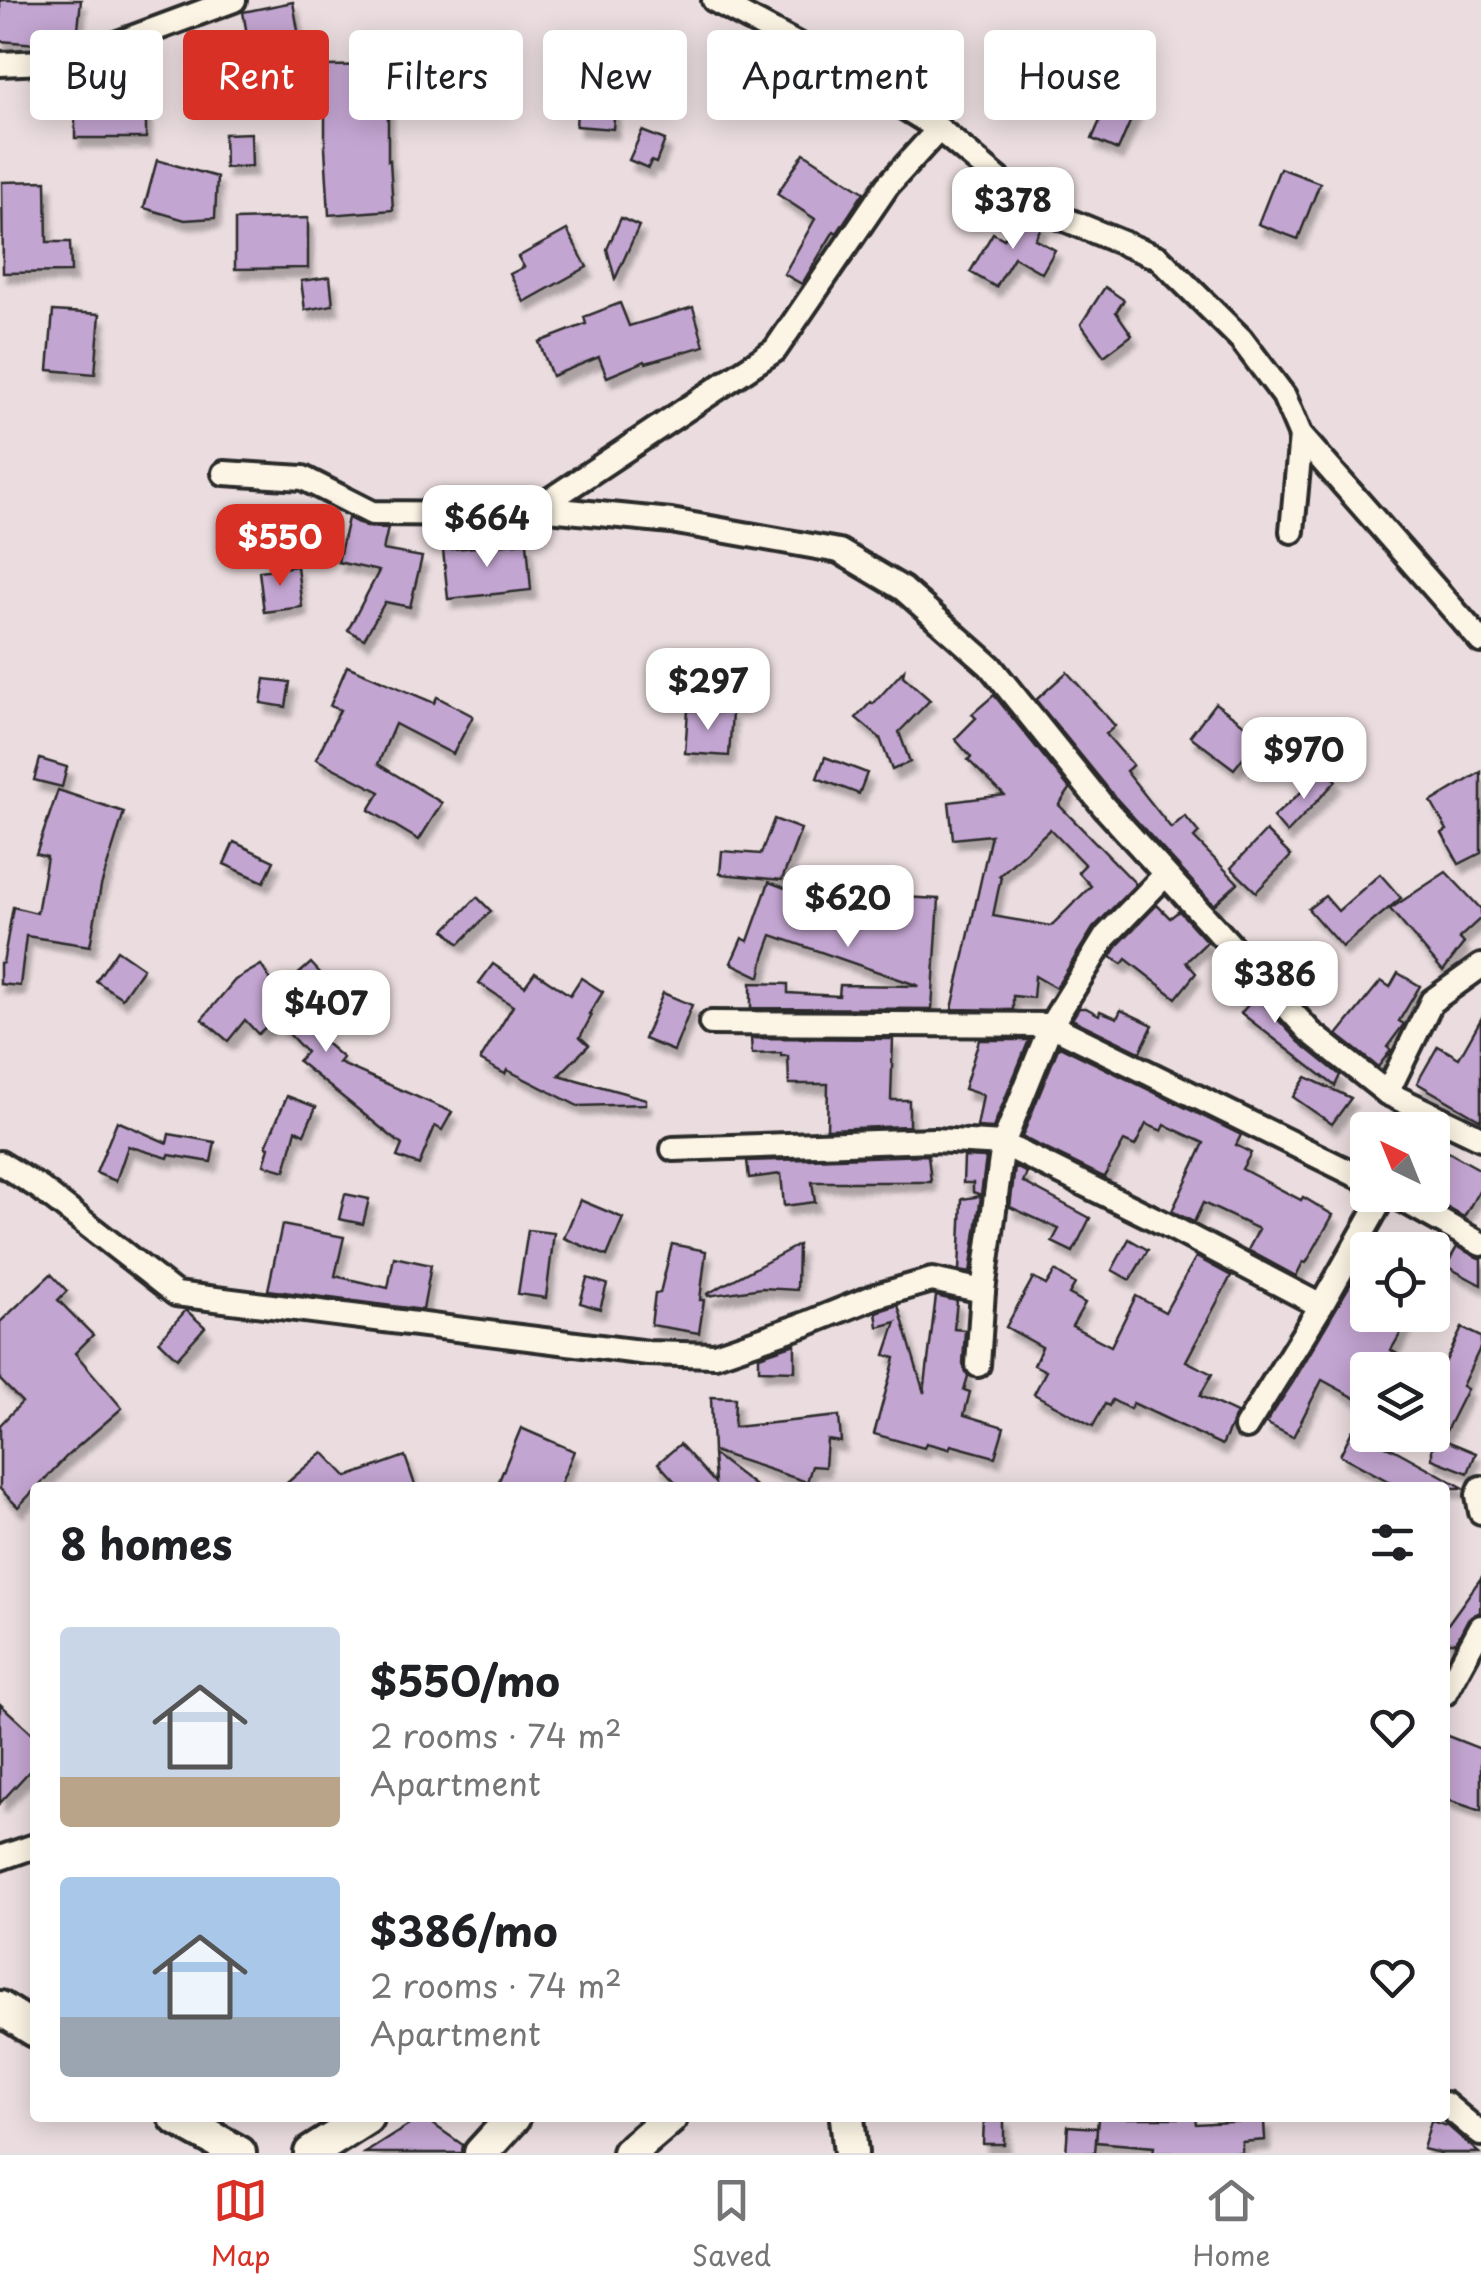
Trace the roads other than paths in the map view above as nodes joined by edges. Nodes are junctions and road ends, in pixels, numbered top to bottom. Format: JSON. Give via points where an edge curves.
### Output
{"nodes":[{"id":1,"x":234,"y":0,"type":"edge"},
{"id":2,"x":714,"y":0,"type":"edge"},
{"id":3,"x":0,"y":64,"type":"edge"},
{"id":4,"x":939,"y":129,"type":"junction"},
{"id":5,"x":1301,"y":436,"type":"junction"},
{"id":6,"x":224,"y":473,"type":"dead end"},
{"id":7,"x":538,"y":508,"type":"junction"},
{"id":8,"x":1292,"y":531,"type":"dead end"},
{"id":9,"x":1481,"y":641,"type":"edge"},
{"id":10,"x":1164,"y":875,"type":"junction"},
{"id":11,"x":1481,"y":966,"type":"edge"},
{"id":12,"x":711,"y":1023,"type":"dead end"},
{"id":13,"x":1051,"y":1025,"type":"junction"},
{"id":14,"x":1387,"y":1092,"type":"junction"},
{"id":15,"x":1413,"y":1112,"type":"edge"},
{"id":16,"x":1450,"y":1129,"type":"edge"},
{"id":17,"x":1481,"y":1138,"type":"edge"},
{"id":18,"x":1003,"y":1144,"type":"junction"},
{"id":19,"x":673,"y":1150,"type":"dead end"},
{"id":20,"x":0,"y":1163,"type":"edge"},
{"id":21,"x":1350,"y":1172,"type":"edge"},
{"id":22,"x":1374,"y":1212,"type":"edge"},
{"id":23,"x":1424,"y":1212,"type":"edge"},
{"id":24,"x":1481,"y":1244,"type":"edge"},
{"id":25,"x":982,"y":1291,"type":"junction"},
{"id":26,"x":1321,"y":1306,"type":"junction"},
{"id":27,"x":978,"y":1365,"type":"dead end"},
{"id":28,"x":1246,"y":1427,"type":"dead end"},
{"id":29,"x":1481,"y":1488,"type":"edge"},
{"id":30,"x":1481,"y":1512,"type":"edge"},
{"id":31,"x":1481,"y":1627,"type":"edge"},
{"id":32,"x":1464,"y":1655,"type":"edge"},
{"id":33,"x":1450,"y":1683,"type":"edge"},
{"id":34,"x":30,"y":1848,"type":"edge"},
{"id":35,"x":0,"y":1858,"type":"edge"},
{"id":36,"x":0,"y":2008,"type":"edge"},
{"id":37,"x":30,"y":2027,"type":"edge"},
{"id":38,"x":1450,"y":2108,"type":"edge"},
{"id":39,"x":186,"y":2122,"type":"edge"},
{"id":40,"x":360,"y":2122,"type":"edge"},
{"id":41,"x":509,"y":2122,"type":"edge"},
{"id":42,"x":665,"y":2122,"type":"edge"},
{"id":43,"x":847,"y":2122,"type":"edge"},
{"id":44,"x":1481,"y":2134,"type":"edge"},
{"id":45,"x":238,"y":2153,"type":"edge"},
{"id":46,"x":310,"y":2153,"type":"edge"},
{"id":47,"x":481,"y":2153,"type":"edge"},
{"id":48,"x":629,"y":2153,"type":"edge"},
{"id":49,"x":851,"y":2153,"type":"edge"}],
"edges":[{"from":1,"to":3,"type":"street","via":[[100,50]]},
{"from":2,"to":4,"type":"street"},
{"from":4,"to":5,"type":"street","via":[[1028,204],[1159,258],[1241,339],[1284,396]]},
{"from":4,"to":7,"type":"street","via":[[886,186],[776,350]]},
{"from":5,"to":8,"type":"street"},
{"from":5,"to":9,"type":"street"},
{"from":6,"to":7,"type":"street","via":[[302,478],[372,513]]},
{"from":7,"to":10,"type":"street","via":[[671,521],[839,551],[903,589],[990,666]]},
{"from":10,"to":13,"type":"street","via":[[1106,936]]},
{"from":10,"to":14,"type":"street","via":[[1310,1032]]},
{"from":11,"to":14,"type":"street","via":[[1432,1000]]},
{"from":12,"to":13,"type":"street"},
{"from":13,"to":18,"type":"street"},
{"from":13,"to":21,"type":"street"},
{"from":14,"to":15,"type":"street"},
{"from":16,"to":17,"type":"street"},
{"from":18,"to":19,"type":"street","via":[[934,1140]]},
{"from":18,"to":25,"type":"street"},
{"from":18,"to":26,"type":"street"},
{"from":20,"to":25,"type":"street","via":[[176,1294],[648,1352],[715,1354],[932,1280]]},
{"from":22,"to":26,"type":"street"},
{"from":23,"to":24,"type":"street"},
{"from":25,"to":27,"type":"street"},
{"from":26,"to":28,"type":"street"},
{"from":29,"to":30,"type":"street"},
{"from":31,"to":32,"type":"street"},
{"from":32,"to":33,"type":"street"},
{"from":34,"to":35,"type":"street"},
{"from":36,"to":37,"type":"street"},
{"from":38,"to":44,"type":"street"},
{"from":39,"to":45,"type":"street"},
{"from":40,"to":46,"type":"street"},
{"from":41,"to":47,"type":"street"},
{"from":42,"to":48,"type":"street"},
{"from":43,"to":49,"type":"street"}]}
